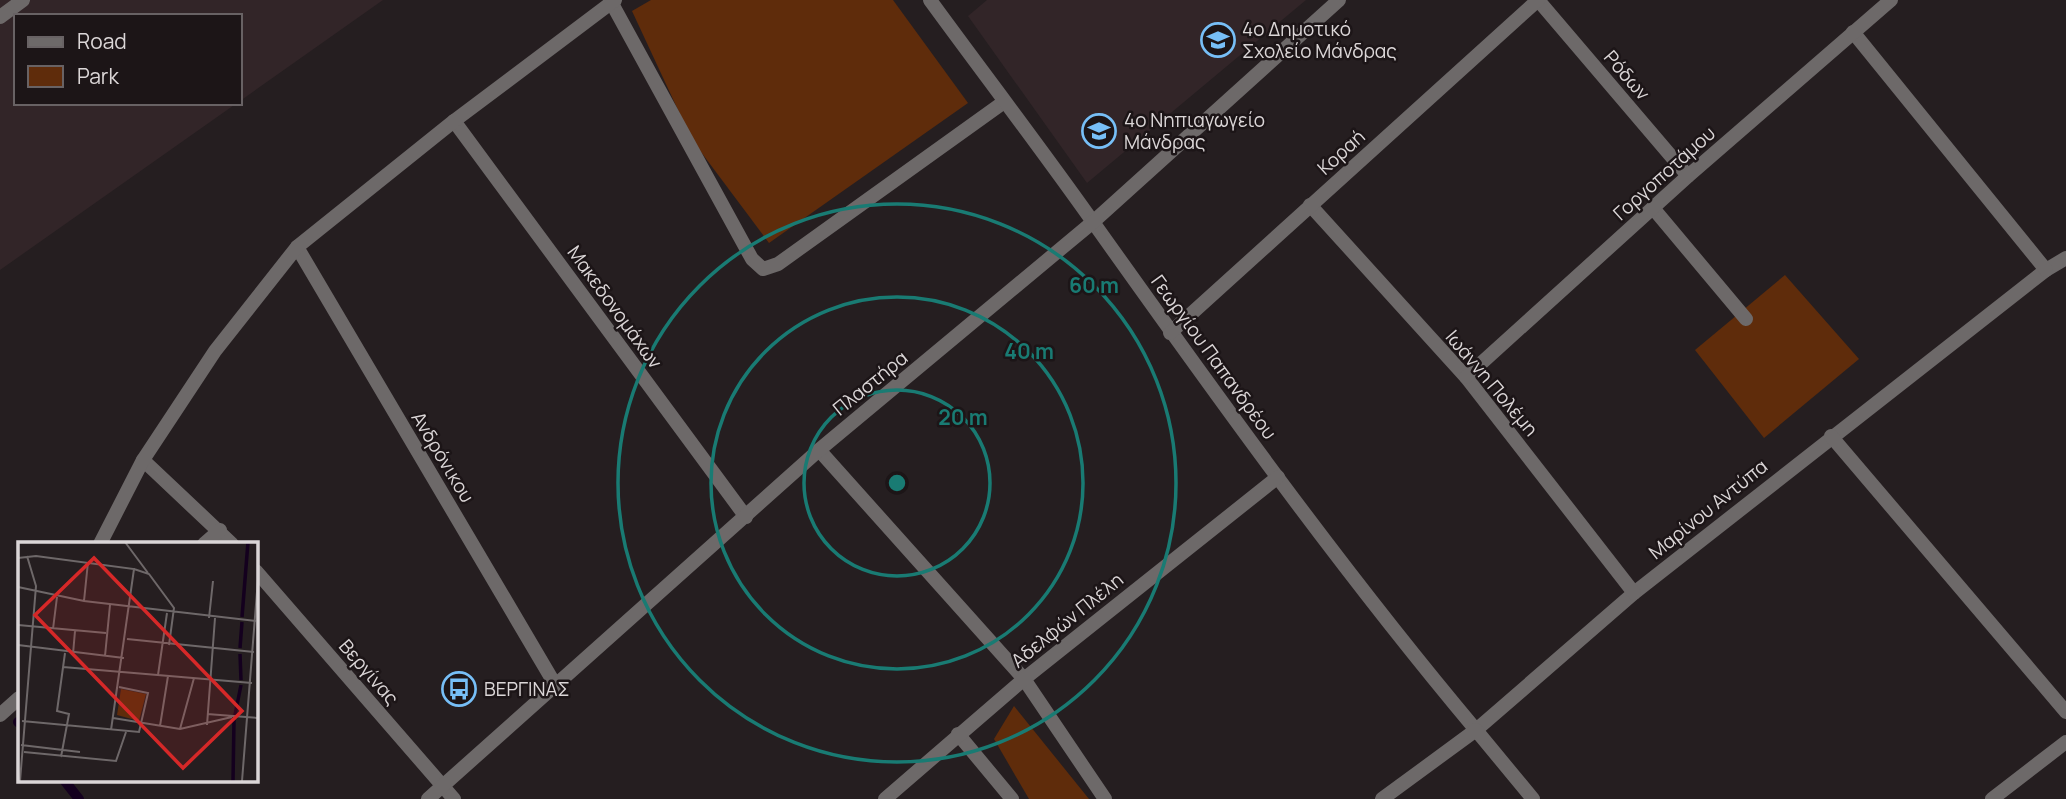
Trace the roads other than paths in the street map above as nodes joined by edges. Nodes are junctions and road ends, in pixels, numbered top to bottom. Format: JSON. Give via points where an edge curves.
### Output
{"nodes":[{"id":1,"x":23,"y":0,"type":"edge"},
{"id":2,"x":930,"y":0,"type":"edge"},
{"id":3,"x":1339,"y":0,"type":"edge"},
{"id":4,"x":1538,"y":0,"type":"edge"},
{"id":5,"x":1891,"y":0,"type":"edge"},
{"id":6,"x":613,"y":1,"type":"edge"},
{"id":7,"x":0,"y":17,"type":"edge"},
{"id":8,"x":1853,"y":32,"type":"junction"},
{"id":9,"x":1004,"y":102,"type":"junction"},
{"id":10,"x":454,"y":121,"type":"junction"},
{"id":11,"x":1688,"y":176,"type":"junction"},
{"id":12,"x":1310,"y":205,"type":"junction"},
{"id":13,"x":1653,"y":208,"type":"junction"},
{"id":14,"x":1093,"y":222,"type":"junction"},
{"id":15,"x":297,"y":247,"type":"junction"},
{"id":16,"x":2066,"y":258,"type":"edge"},
{"id":17,"x":2046,"y":270,"type":"junction"},
{"id":18,"x":1745,"y":319,"type":"dead end"},
{"id":19,"x":1170,"y":333,"type":"junction"},
{"id":20,"x":1466,"y":377,"type":"junction"},
{"id":21,"x":1831,"y":436,"type":"junction"},
{"id":22,"x":819,"y":450,"type":"junction"},
{"id":23,"x":143,"y":460,"type":"junction"},
{"id":24,"x":1278,"y":477,"type":"junction"},
{"id":25,"x":746,"y":517,"type":"junction"},
{"id":26,"x":220,"y":530,"type":"junction"},
{"id":27,"x":101,"y":542,"type":"edge"},
{"id":28,"x":206,"y":542,"type":"edge"},
{"id":29,"x":230,"y":542,"type":"edge"},
{"id":30,"x":257,"y":572,"type":"edge"},
{"id":31,"x":1634,"y":593,"type":"junction"},
{"id":32,"x":1024,"y":679,"type":"junction"},
{"id":33,"x":556,"y":687,"type":"junction"},
{"id":34,"x":18,"y":699,"type":"edge"},
{"id":35,"x":2066,"y":712,"type":"edge"},
{"id":36,"x":0,"y":715,"type":"edge"},
{"id":37,"x":1476,"y":730,"type":"junction"},
{"id":38,"x":958,"y":734,"type":"junction"},
{"id":39,"x":2066,"y":742,"type":"edge"},
{"id":40,"x":443,"y":786,"type":"junction"},
{"id":41,"x":428,"y":799,"type":"edge"},
{"id":42,"x":454,"y":799,"type":"edge"},
{"id":43,"x":885,"y":799,"type":"edge"},
{"id":44,"x":1012,"y":799,"type":"edge"},
{"id":45,"x":1105,"y":799,"type":"edge"},
{"id":46,"x":1382,"y":799,"type":"edge"},
{"id":47,"x":1533,"y":799,"type":"edge"},
{"id":48,"x":1993,"y":799,"type":"edge"}],
"edges":[{"from":1,"to":7,"type":"street"},
{"from":2,"to":9,"type":"street","name":"Γεωργίου Παπανδρέου"},
{"from":3,"to":14,"type":"street","name":"Πλαστήρα"},
{"from":4,"to":11,"type":"street","name":"Ρόδων"},
{"from":4,"to":12,"type":"street","name":"Κοραή"},
{"from":5,"to":8,"type":"street","name":"Γοργοποτάμου"},
{"from":6,"to":9,"type":"street","via":[[712,189],[752,259],[763,269],[778,264]]},
{"from":6,"to":10,"type":"street"},
{"from":8,"to":11,"type":"street","name":"Γοργοποτάμου"},
{"from":8,"to":17,"type":"street"},
{"from":9,"to":14,"type":"street","name":"Γεωργίου Παπανδρέου"},
{"from":10,"to":15,"type":"street"},
{"from":10,"to":25,"type":"street","name":"Μακεδονομάχων"},
{"from":11,"to":13,"type":"street","name":"Γοργοποτάμου"},
{"from":12,"to":19,"type":"street","name":"Κοραή"},
{"from":12,"to":20,"type":"street","name":"Ιωάννη Πολέμη"},
{"from":13,"to":18,"type":"street"},
{"from":13,"to":20,"type":"street","name":"Γοργοποτάμου"},
{"from":14,"to":19,"type":"street","name":"Γεωργίου Παπανδρέου"},
{"from":14,"to":22,"type":"street","name":"Πλαστήρα"},
{"from":15,"to":23,"type":"street","via":[[215,351]]},
{"from":15,"to":33,"type":"street","name":"Ανδρόνικου"},
{"from":16,"to":17,"type":"street","name":"Μαρίνου Αντύπα"},
{"from":17,"to":21,"type":"street","name":"Μαρίνου Αντύπα"},
{"from":19,"to":24,"type":"street","name":"Γεωργίου Παπανδρέου"},
{"from":20,"to":31,"type":"street","name":"Ιωάννη Πολέμη"},
{"from":21,"to":31,"type":"street","name":"Μαρίνου Αντύπα"},
{"from":21,"to":35,"type":"street"},
{"from":22,"to":25,"type":"street","name":"Πλαστήρα"},
{"from":22,"to":32,"type":"street"},
{"from":23,"to":26,"type":"street"},
{"from":23,"to":27,"type":"street"},
{"from":24,"to":32,"type":"street","name":"Αδελφών Πλέλη"},
{"from":24,"to":37,"type":"street","name":"Γεωργίου Παπανδρέου"},
{"from":25,"to":33,"type":"street","name":"Πλαστήρα"},
{"from":26,"to":28,"type":"street"},
{"from":26,"to":29,"type":"street"},
{"from":30,"to":40,"type":"street","name":"Βεργίνας"},
{"from":31,"to":37,"type":"street","name":"Μαρίνου Αντύπα"},
{"from":32,"to":38,"type":"street","name":"Αδελφών Πλέλη"},
{"from":32,"to":45,"type":"street"},
{"from":33,"to":40,"type":"street","name":"Πλαστήρα"},
{"from":34,"to":36,"type":"street"},
{"from":37,"to":46,"type":"street","name":"Μαρίνου Αντύπα"},
{"from":37,"to":47,"type":"street","name":"Γεωργίου Παπανδρέου"},
{"from":38,"to":43,"type":"street","name":"Αδελφών Πλέλη"},
{"from":38,"to":44,"type":"street"},
{"from":39,"to":48,"type":"street"},
{"from":40,"to":41,"type":"street","name":"Πλαστήρα"},
{"from":40,"to":42,"type":"street","name":"Βεργίνας"}]}
